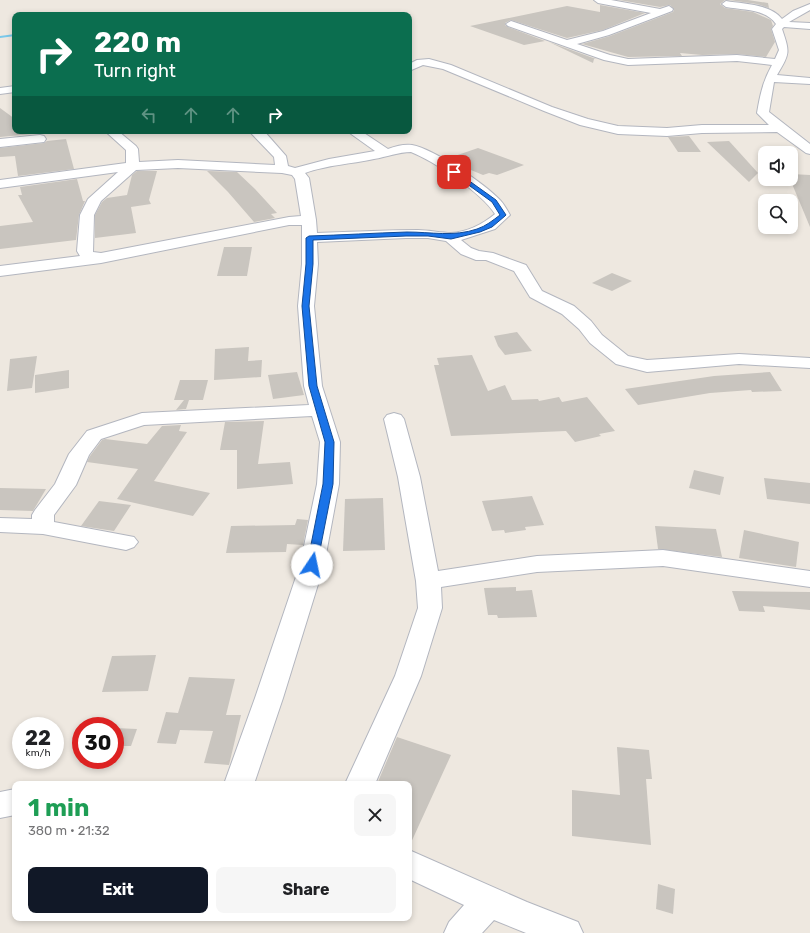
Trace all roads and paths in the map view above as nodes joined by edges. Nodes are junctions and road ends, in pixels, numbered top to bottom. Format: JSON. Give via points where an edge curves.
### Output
{"nodes":[{"id":1,"x":598,"y":0,"type":"edge"},
{"id":2,"x":726,"y":4,"type":"dead end"},
{"id":3,"x":810,"y":7,"type":"edge"},
{"id":4,"x":511,"y":24,"type":"dead end"},
{"id":5,"x":781,"y":24,"type":"junction"},
{"id":6,"x":810,"y":26,"type":"edge"},
{"id":7,"x":568,"y":43,"type":"junction"},
{"id":8,"x":779,"y":63,"type":"junction"},
{"id":9,"x":412,"y":66,"type":"edge"},
{"id":10,"x":770,"y":78,"type":"junction"},
{"id":11,"x":810,"y":81,"type":"edge"},
{"id":12,"x":12,"y":89,"type":"edge"},
{"id":13,"x":0,"y":91,"type":"edge"},
{"id":14,"x":780,"y":128,"type":"junction"},
{"id":15,"x":114,"y":134,"type":"edge"},
{"id":16,"x":258,"y":134,"type":"edge"},
{"id":17,"x":358,"y":134,"type":"edge"},
{"id":18,"x":40,"y":139,"type":"dead end"},
{"id":19,"x":0,"y":143,"type":"edge"},
{"id":20,"x":810,"y":150,"type":"edge"},
{"id":21,"x":386,"y":153,"type":"junction"},
{"id":22,"x":133,"y":166,"type":"junction"},
{"id":23,"x":289,"y":171,"type":"junction"},
{"id":24,"x":0,"y":184,"type":"edge"},
{"id":25,"x":309,"y":229,"type":"junction"},
{"id":26,"x":451,"y":237,"type":"junction"},
{"id":27,"x":101,"y":258,"type":"junction"},
{"id":28,"x":0,"y":271,"type":"edge"},
{"id":29,"x":810,"y":363,"type":"edge"},
{"id":30,"x":321,"y":410,"type":"junction"},
{"id":31,"x":394,"y":419,"type":"dead end"},
{"id":32,"x":0,"y":525,"type":"edge"},
{"id":33,"x":42,"y":527,"type":"junction"},
{"id":34,"x":126,"y":542,"type":"dead end"},
{"id":35,"x":810,"y":579,"type":"edge"},
{"id":36,"x":428,"y":581,"type":"junction"},
{"id":37,"x":240,"y":781,"type":"edge"},
{"id":38,"x":361,"y":781,"type":"edge"},
{"id":39,"x":12,"y":803,"type":"edge"},
{"id":40,"x":0,"y":806,"type":"edge"},
{"id":41,"x":412,"y":865,"type":"edge"},
{"id":42,"x":489,"y":901,"type":"junction"},
{"id":43,"x":461,"y":933,"type":"edge"},
{"id":44,"x":566,"y":933,"type":"edge"}],
"edges":[{"from":1,"to":7,"type":"street","via":[[664,10],[612,31]]},
{"from":2,"to":5,"type":"street","via":[[761,10],[775,16]]},
{"from":3,"to":5,"type":"street"},
{"from":4,"to":7,"type":"street"},
{"from":5,"to":6,"type":"street"},
{"from":5,"to":8,"type":"street","via":[[777,28],[784,50]]},
{"from":7,"to":8,"type":"street","via":[[608,58],[633,63],[718,58]]},
{"from":8,"to":10,"type":"street"},
{"from":9,"to":14,"type":"street","via":[[421,62],[429,62],[460,71],[517,97],[606,128],[667,132]]},
{"from":10,"to":11,"type":"street"},
{"from":10,"to":14,"type":"street","via":[[763,113]]},
{"from":12,"to":13,"type":"street"},
{"from":14,"to":20,"type":"street"},
{"from":15,"to":22,"type":"street","via":[[132,150]]},
{"from":16,"to":23,"type":"street","via":[[280,156]]},
{"from":17,"to":21,"type":"street"},
{"from":18,"to":19,"type":"street"},
{"from":21,"to":23,"type":"street"},
{"from":21,"to":26,"type":"street","via":[[411,148],[418,150],[494,201],[503,215],[490,226]]},
{"from":22,"to":23,"type":"street","via":[[178,164]]},
{"from":22,"to":24,"type":"street"},
{"from":22,"to":27,"type":"street","via":[[95,199],[87,214],[87,255]]},
{"from":23,"to":25,"type":"street","via":[[302,178]]},
{"from":25,"to":26,"type":"street"},
{"from":25,"to":27,"type":"street","via":[[289,221]]},
{"from":25,"to":30,"type":"street","via":[[310,264],[306,306],[313,386]]},
{"from":26,"to":29,"type":"street","via":[[466,251],[520,268],[536,294],[568,310],[596,339],[622,360],[647,366],[739,359]]},
{"from":27,"to":28,"type":"street"},
{"from":30,"to":33,"type":"street","via":[[142,419],[94,435],[78,454],[65,485],[43,515]]},
{"from":30,"to":37,"type":"street","via":[[330,442],[328,484],[312,565]]},
{"from":31,"to":36,"type":"street","via":[[409,477]]},
{"from":32,"to":33,"type":"street"},
{"from":33,"to":34,"type":"street"},
{"from":35,"to":36,"type":"street","via":[[663,558],[537,564]]},
{"from":36,"to":38,"type":"street","via":[[430,608],[408,676]]},
{"from":39,"to":40,"type":"street"},
{"from":41,"to":42,"type":"street"},
{"from":42,"to":43,"type":"street"},
{"from":42,"to":44,"type":"street"}]}
